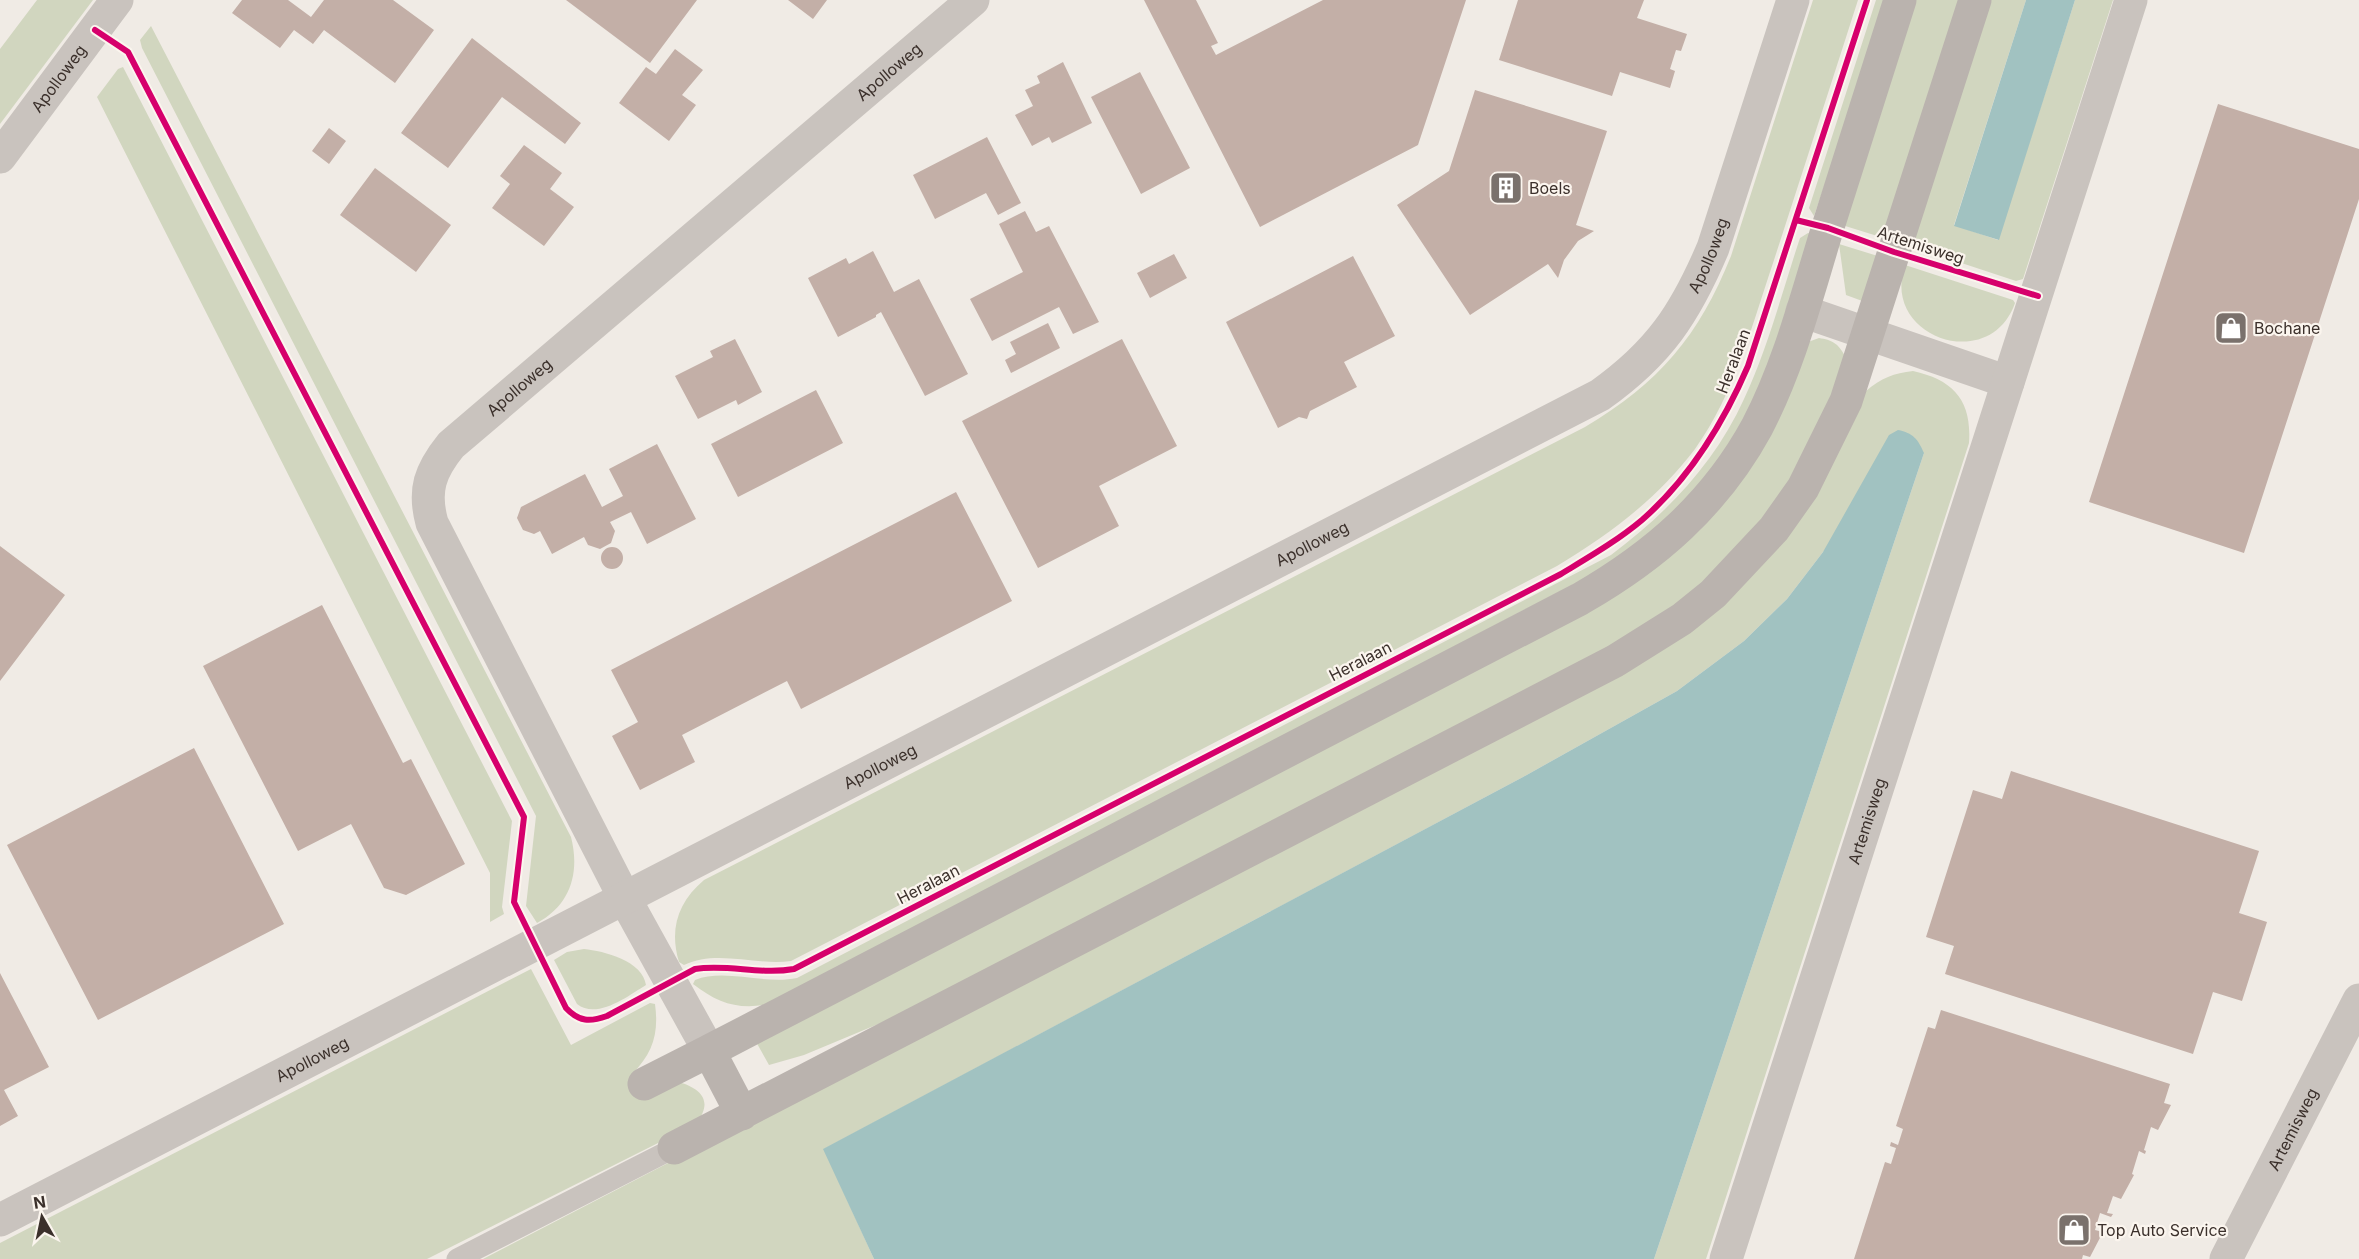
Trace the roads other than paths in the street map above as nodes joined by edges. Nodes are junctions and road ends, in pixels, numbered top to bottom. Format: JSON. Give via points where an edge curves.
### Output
{"nodes":[{"id":1,"x":117,"y":0,"type":"edge"},
{"id":2,"x":973,"y":0,"type":"edge"},
{"id":3,"x":1793,"y":0,"type":"edge"},
{"id":4,"x":1900,"y":0,"type":"edge"},
{"id":5,"x":1975,"y":0,"type":"edge"},
{"id":6,"x":2131,"y":0,"type":"edge"},
{"id":7,"x":0,"y":157,"type":"edge"},
{"id":8,"x":1802,"y":311,"type":"junction"},
{"id":9,"x":1869,"y":335,"type":"junction"},
{"id":10,"x":2008,"y":382,"type":"junction"},
{"id":11,"x":625,"y":899,"type":"junction"},
{"id":12,"x":2359,"y":1000,"type":"edge"},
{"id":13,"x":708,"y":1051,"type":"junction"},
{"id":14,"x":644,"y":1084,"type":"dead end"},
{"id":15,"x":742,"y":1114,"type":"junction"},
{"id":16,"x":674,"y":1148,"type":"joint"},
{"id":17,"x":0,"y":1220,"type":"edge"},
{"id":18,"x":457,"y":1259,"type":"edge"},
{"id":19,"x":1726,"y":1259,"type":"edge"},
{"id":20,"x":2226,"y":1259,"type":"edge"}],
"edges":[{"from":1,"to":7,"type":"street","name":"Apolloweg"},
{"from":2,"to":11,"type":"street","name":"Apolloweg","via":[[451,446],[432,475],[428,506],[432,523]]},
{"from":3,"to":11,"type":"street","name":"Apolloweg","via":[[1700,278],[1667,334],[1626,376],[1553,420]]},
{"from":4,"to":8,"type":"street"},
{"from":5,"to":9,"type":"street"},
{"from":6,"to":10,"type":"street","name":"Artemisweg"},
{"from":8,"to":9,"type":"street"},
{"from":8,"to":13,"type":"street","via":[[1775,388],[1734,464],[1680,528],[1615,579]]},
{"from":9,"to":10,"type":"street"},
{"from":9,"to":15,"type":"street","via":[[1846,401],[1803,488],[1774,529],[1742,564],[1682,619],[1615,661]]},
{"from":10,"to":19,"type":"street","name":"Artemisweg"},
{"from":11,"to":13,"type":"street"},
{"from":11,"to":17,"type":"street","name":"Apolloweg"},
{"from":12,"to":20,"type":"street","name":"Artemisweg"},
{"from":13,"to":14,"type":"street"},
{"from":13,"to":15,"type":"street"},
{"from":15,"to":16,"type":"street"},
{"from":16,"to":18,"type":"lane"}]}
